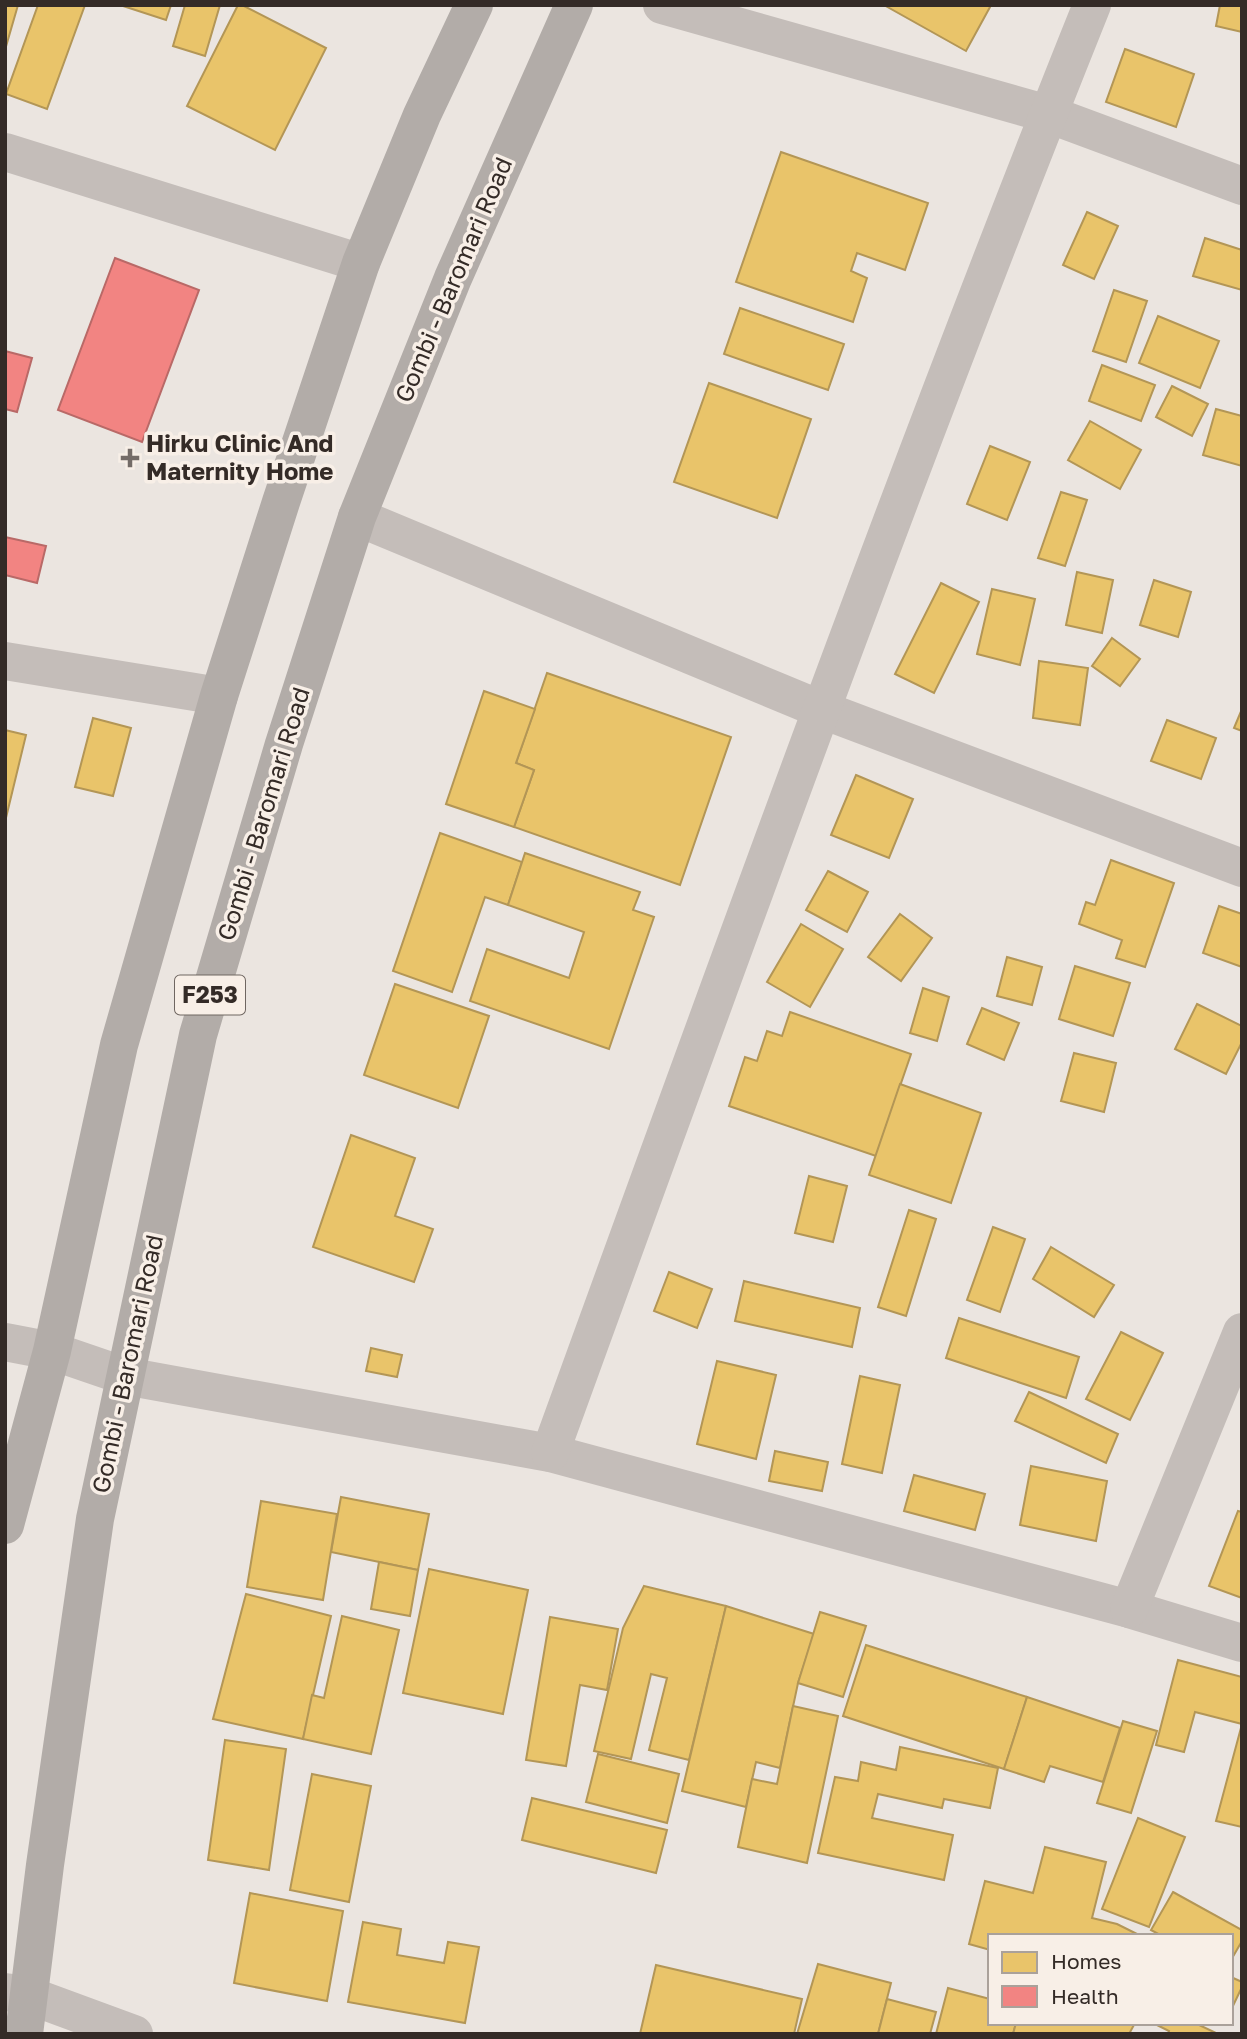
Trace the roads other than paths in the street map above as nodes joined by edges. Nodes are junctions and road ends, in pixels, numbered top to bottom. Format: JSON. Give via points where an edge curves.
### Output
{"nodes":[{"id":1,"x":474,"y":5,"type":"edge"},
{"id":2,"x":574,"y":5,"type":"edge"},
{"id":3,"x":662,"y":5,"type":"edge"},
{"id":4,"x":1092,"y":5,"type":"edge"},
{"id":5,"x":1048,"y":114,"type":"junction"},
{"id":6,"x":5,"y":152,"type":"edge"},
{"id":7,"x":1242,"y":186,"type":"edge"},
{"id":8,"x":361,"y":263,"type":"junction"},
{"id":9,"x":357,"y":517,"type":"junction"},
{"id":10,"x":5,"y":661,"type":"edge"},
{"id":11,"x":219,"y":696,"type":"junction"},
{"id":12,"x":820,"y":709,"type":"junction"},
{"id":13,"x":1242,"y":868,"type":"edge"},
{"id":14,"x":1242,"y":1332,"type":"edge"},
{"id":15,"x":5,"y":1342,"type":"edge"},
{"id":16,"x":52,"y":1351,"type":"junction"},
{"id":17,"x":125,"y":1376,"type":"junction"},
{"id":18,"x":550,"y":1453,"type":"junction"},
{"id":19,"x":5,"y":1525,"type":"edge"},
{"id":20,"x":1129,"y":1609,"type":"junction"},
{"id":21,"x":1242,"y":1643,"type":"edge"},
{"id":22,"x":17,"y":1994,"type":"edge"},
{"id":23,"x":24,"y":2034,"type":"edge"},
{"id":24,"x":134,"y":2034,"type":"edge"}],
"edges":[{"from":1,"to":8,"type":"main road","number":"F253","via":[[422,115]]},
{"from":2,"to":9,"type":"main road","name":"Gombi - Baromari Road","number":"F253","via":[[453,278]]},
{"from":3,"to":5,"type":"street"},
{"from":4,"to":5,"type":"street"},
{"from":5,"to":7,"type":"street"},
{"from":5,"to":12,"type":"street"},
{"from":6,"to":8,"type":"street"},
{"from":8,"to":11,"type":"main road","number":"F253"},
{"from":9,"to":12,"type":"street"},
{"from":9,"to":17,"type":"main road","name":"Gombi - Baromari Road","number":"F253","via":[[198,1035]]},
{"from":10,"to":11,"type":"street"},
{"from":11,"to":16,"type":"main road","number":"F253","via":[[119,1045]]},
{"from":12,"to":13,"type":"street"},
{"from":12,"to":18,"type":"street"},
{"from":14,"to":20,"type":"street"},
{"from":15,"to":16,"type":"street"},
{"from":16,"to":17,"type":"street"},
{"from":16,"to":19,"type":"main road","number":"F253"},
{"from":17,"to":18,"type":"street"},
{"from":17,"to":22,"type":"main road","name":"Gombi - Baromari Road","number":"F253","via":[[95,1519],[45,1865]]},
{"from":18,"to":20,"type":"street"},
{"from":20,"to":21,"type":"street"},
{"from":22,"to":23,"type":"main road","name":"Gombi - Baromari Road","number":"F253"},
{"from":22,"to":24,"type":"street"}]}
